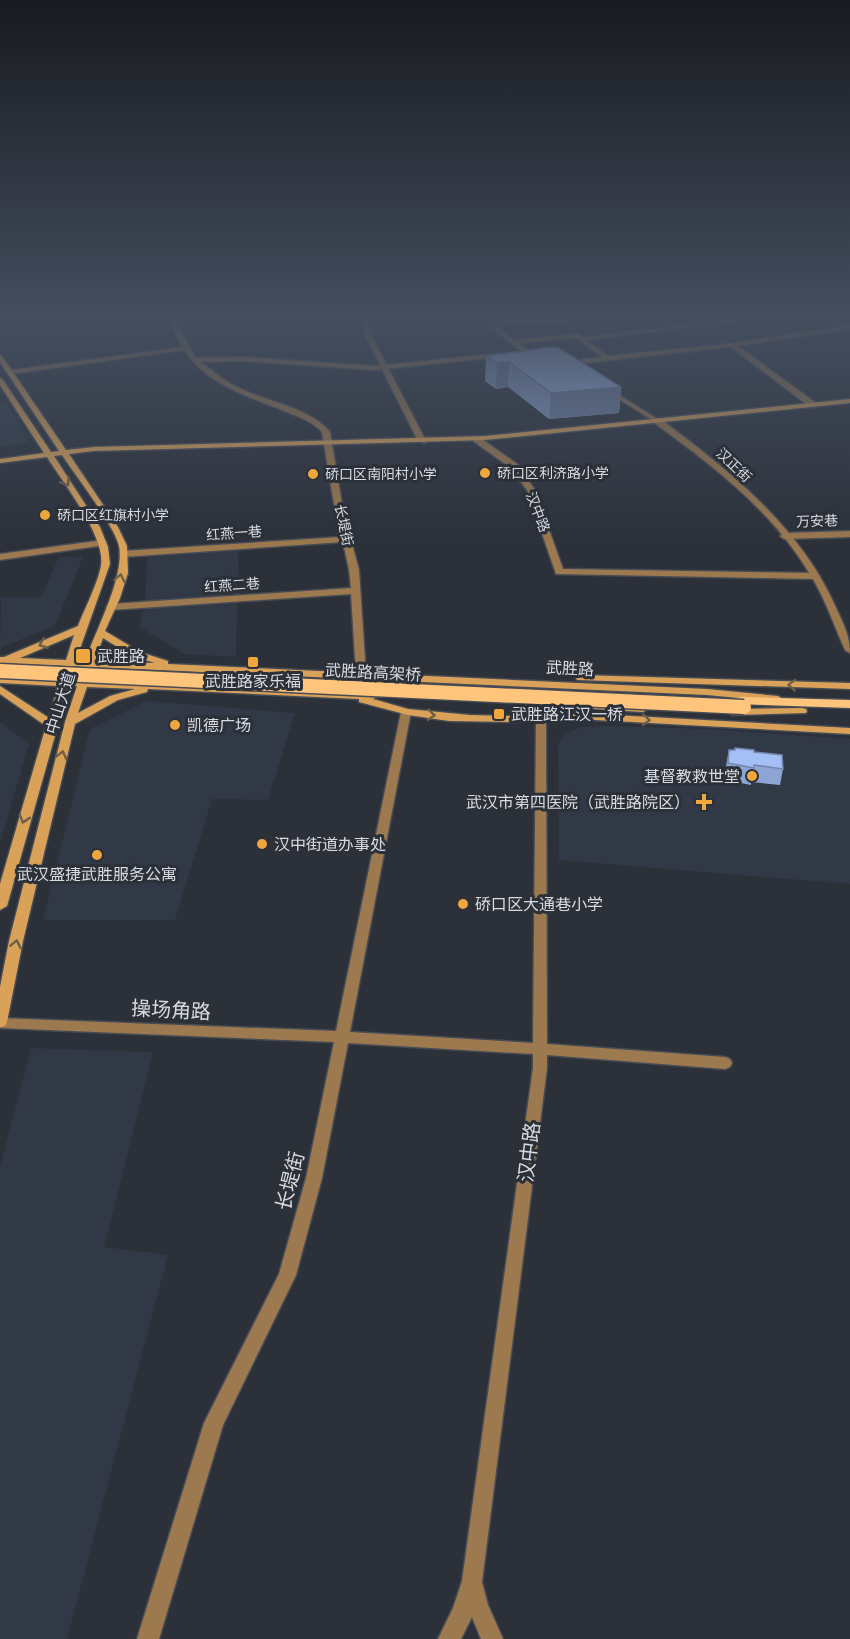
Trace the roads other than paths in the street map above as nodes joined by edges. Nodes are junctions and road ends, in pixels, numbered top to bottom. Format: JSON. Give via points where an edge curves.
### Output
{"nodes":[{"id":1,"x":9,"y":394,"type":"edge"},
{"id":2,"x":25,"y":394,"type":"edge"},
{"id":3,"x":248,"y":394,"type":"edge"},
{"id":4,"x":399,"y":394,"type":"edge"},
{"id":5,"x":615,"y":394,"type":"edge"},
{"id":6,"x":799,"y":394,"type":"edge"},
{"id":7,"x":850,"y":401,"type":"edge"},
{"id":8,"x":813,"y":405,"type":"junction"},
{"id":9,"x":656,"y":420,"type":"junction"},
{"id":10,"x":476,"y":439,"type":"junction"},
{"id":11,"x":422,"y":441,"type":"junction"},
{"id":12,"x":330,"y":443,"type":"junction"},
{"id":13,"x":63,"y":453,"type":"junction"},
{"id":14,"x":48,"y":455,"type":"junction"},
{"id":15,"x":0,"y":463,"type":"edge"},
{"id":16,"x":850,"y":534,"type":"edge"},
{"id":17,"x":784,"y":536,"type":"junction"},
{"id":18,"x":346,"y":539,"type":"junction"},
{"id":19,"x":103,"y":543,"type":"junction"},
{"id":20,"x":123,"y":554,"type":"junction"},
{"id":21,"x":0,"y":557,"type":"edge"},
{"id":22,"x":815,"y":576,"type":"junction"},
{"id":23,"x":355,"y":591,"type":"junction"},
{"id":24,"x":111,"y":607,"type":"junction"},
{"id":25,"x":82,"y":628,"type":"junction"},
{"id":26,"x":100,"y":632,"type":"junction"},
{"id":27,"x":850,"y":650,"type":"edge"},
{"id":28,"x":1,"y":664,"type":"edge"},
{"id":29,"x":70,"y":664,"type":"junction"},
{"id":30,"x":89,"y":664,"type":"junction"},
{"id":31,"x":189,"y":666,"type":"junction"},
{"id":32,"x":361,"y":674,"type":"junction"},
{"id":33,"x":0,"y":680,"type":"edge"},
{"id":34,"x":502,"y":681,"type":"junction"},
{"id":35,"x":64,"y":682,"type":"junction"},
{"id":36,"x":83,"y":683,"type":"junction"},
{"id":37,"x":850,"y":686,"type":"edge"},
{"id":38,"x":167,"y":687,"type":"junction"},
{"id":39,"x":0,"y":689,"type":"edge"},
{"id":40,"x":333,"y":694,"type":"junction"},
{"id":41,"x":850,"y":704,"type":"edge"},
{"id":42,"x":802,"y":706,"type":"junction"},
{"id":43,"x":621,"y":708,"type":"junction"},
{"id":44,"x":406,"y":712,"type":"junction"},
{"id":45,"x":850,"y":714,"type":"edge"},
{"id":46,"x":577,"y":716,"type":"junction"},
{"id":47,"x":541,"y":720,"type":"junction"},
{"id":48,"x":70,"y":722,"type":"junction"},
{"id":49,"x":52,"y":725,"type":"junction"},
{"id":50,"x":850,"y":731,"type":"edge"},
{"id":51,"x":0,"y":906,"type":"edge"},
{"id":52,"x":0,"y":1022,"type":"edge"},
{"id":53,"x":341,"y":1037,"type":"junction"},
{"id":54,"x":541,"y":1049,"type":"junction"},
{"id":55,"x":724,"y":1063,"type":"dead end"},
{"id":56,"x":472,"y":1581,"type":"junction"},
{"id":57,"x":148,"y":1639,"type":"edge"},
{"id":58,"x":449,"y":1639,"type":"edge"},
{"id":59,"x":492,"y":1639,"type":"edge"}],
"edges":[{"from":1,"to":14,"type":"main road","name":"中山大道"},
{"from":2,"to":13,"type":"main road","name":"中山大道"},
{"from":3,"to":12,"type":"street","via":[[320,425]]},
{"from":4,"to":11,"type":"street"},
{"from":5,"to":9,"type":"street","name":"汉正街"},
{"from":6,"to":8,"type":"street"},
{"from":7,"to":8,"type":"main road"},
{"from":8,"to":9,"type":"main road"},
{"from":9,"to":10,"type":"main road"},
{"from":9,"to":17,"type":"street","name":"汉正街","via":[[714,463]]},
{"from":10,"to":11,"type":"main road"},
{"from":10,"to":22,"type":"street","name":"汉中路","via":[[514,466],[531,490],[559,572]]},
{"from":11,"to":12,"type":"main road"},
{"from":12,"to":13,"type":"main road"},
{"from":12,"to":18,"type":"street","name":"长堤街"},
{"from":13,"to":14,"type":"main road"},
{"from":13,"to":20,"type":"main road","name":"中山大道","via":[[114,527]]},
{"from":14,"to":15,"type":"main road"},
{"from":14,"to":19,"type":"main road","name":"中山大道","one_way":true,"via":[[96,526]]},
{"from":16,"to":17,"type":"street","name":"万安巷"},
{"from":17,"to":22,"type":"street","name":"汉正街"},
{"from":18,"to":20,"type":"street","name":"红燕一巷"},
{"from":18,"to":23,"type":"street","name":"长堤街"},
{"from":19,"to":21,"type":"street"},
{"from":19,"to":25,"type":"main road","name":"中山大道","via":[[106,564]]},
{"from":24,"to":20,"type":"main road","name":"中山大道","one_way":true,"via":[[123,573]]},
{"from":22,"to":27,"type":"street","name":"汉正街"},
{"from":23,"to":24,"type":"street","name":"红燕二巷"},
{"from":23,"to":32,"type":"street","name":"长堤街"},
{"from":24,"to":26,"type":"main road","name":"中山大道"},
{"from":25,"to":28,"type":"main road","one_way":true},
{"from":25,"to":29,"type":"main road","name":"中山大道"},
{"from":26,"to":30,"type":"main road","name":"中山大道"},
{"from":26,"to":31,"type":"main road","via":[[136,654]]},
{"from":28,"to":29,"type":"main road","name":"武胜路"},
{"from":28,"to":42,"type":"main road","name":"武胜路高架桥","bridge":true},
{"from":29,"to":30,"type":"main road","name":"武胜路"},
{"from":29,"to":35,"type":"main road","name":"中山大道"},
{"from":30,"to":31,"type":"main road","name":"武胜路"},
{"from":30,"to":36,"type":"main road","name":"中山大道"},
{"from":31,"to":32,"type":"main road","name":"武胜路"},
{"from":32,"to":34,"type":"main road","name":"武胜路"},
{"from":33,"to":35,"type":"main road","name":"武胜路"},
{"from":37,"to":34,"type":"main road","one_way":true,"via":[[543,677]]},
{"from":34,"to":42,"type":"main road","name":"武胜路","via":[[707,692]]},
{"from":35,"to":36,"type":"main road","name":"武胜路"},
{"from":35,"to":49,"type":"main road","name":"中山大道"},
{"from":36,"to":38,"type":"main road","name":"武胜路"},
{"from":36,"to":48,"type":"main road","name":"中山大道"},
{"from":38,"to":40,"type":"main road","name":"武胜路"},
{"from":38,"to":48,"type":"main road","via":[[114,698]]},
{"from":39,"to":49,"type":"main road"},
{"from":40,"to":43,"type":"main road","name":"武胜路"},
{"from":40,"to":44,"type":"main road"},
{"from":41,"to":42,"type":"main road","name":"武胜路"},
{"from":42,"to":43,"type":"main road","name":"武胜路","via":[[709,712]]},
{"from":42,"to":45,"type":"main road","name":"武胜路"},
{"from":43,"to":46,"type":"main road"},
{"from":44,"to":47,"type":"main road","one_way":true},
{"from":44,"to":53,"type":"street","name":"长堤街"},
{"from":46,"to":47,"type":"main road"},
{"from":46,"to":50,"type":"main road","one_way":true},
{"from":47,"to":54,"type":"street","name":"汉中路"},
{"from":52,"to":48,"type":"main road","name":"中山大道","one_way":true},
{"from":49,"to":51,"type":"main road","name":"中山大道","one_way":true},
{"from":52,"to":53,"type":"street","name":"操场角路"},
{"from":53,"to":54,"type":"street","name":"操场角路"},
{"from":53,"to":57,"type":"street","name":"长堤街","via":[[314,1178],[287,1275],[214,1423]]},
{"from":54,"to":55,"type":"street","name":"操场角路"},
{"from":54,"to":56,"type":"street","name":"汉中路"},
{"from":56,"to":58,"type":"street","name":"汉中路","via":[[463,1612]]},
{"from":56,"to":59,"type":"street","name":"汉中路"}]}
